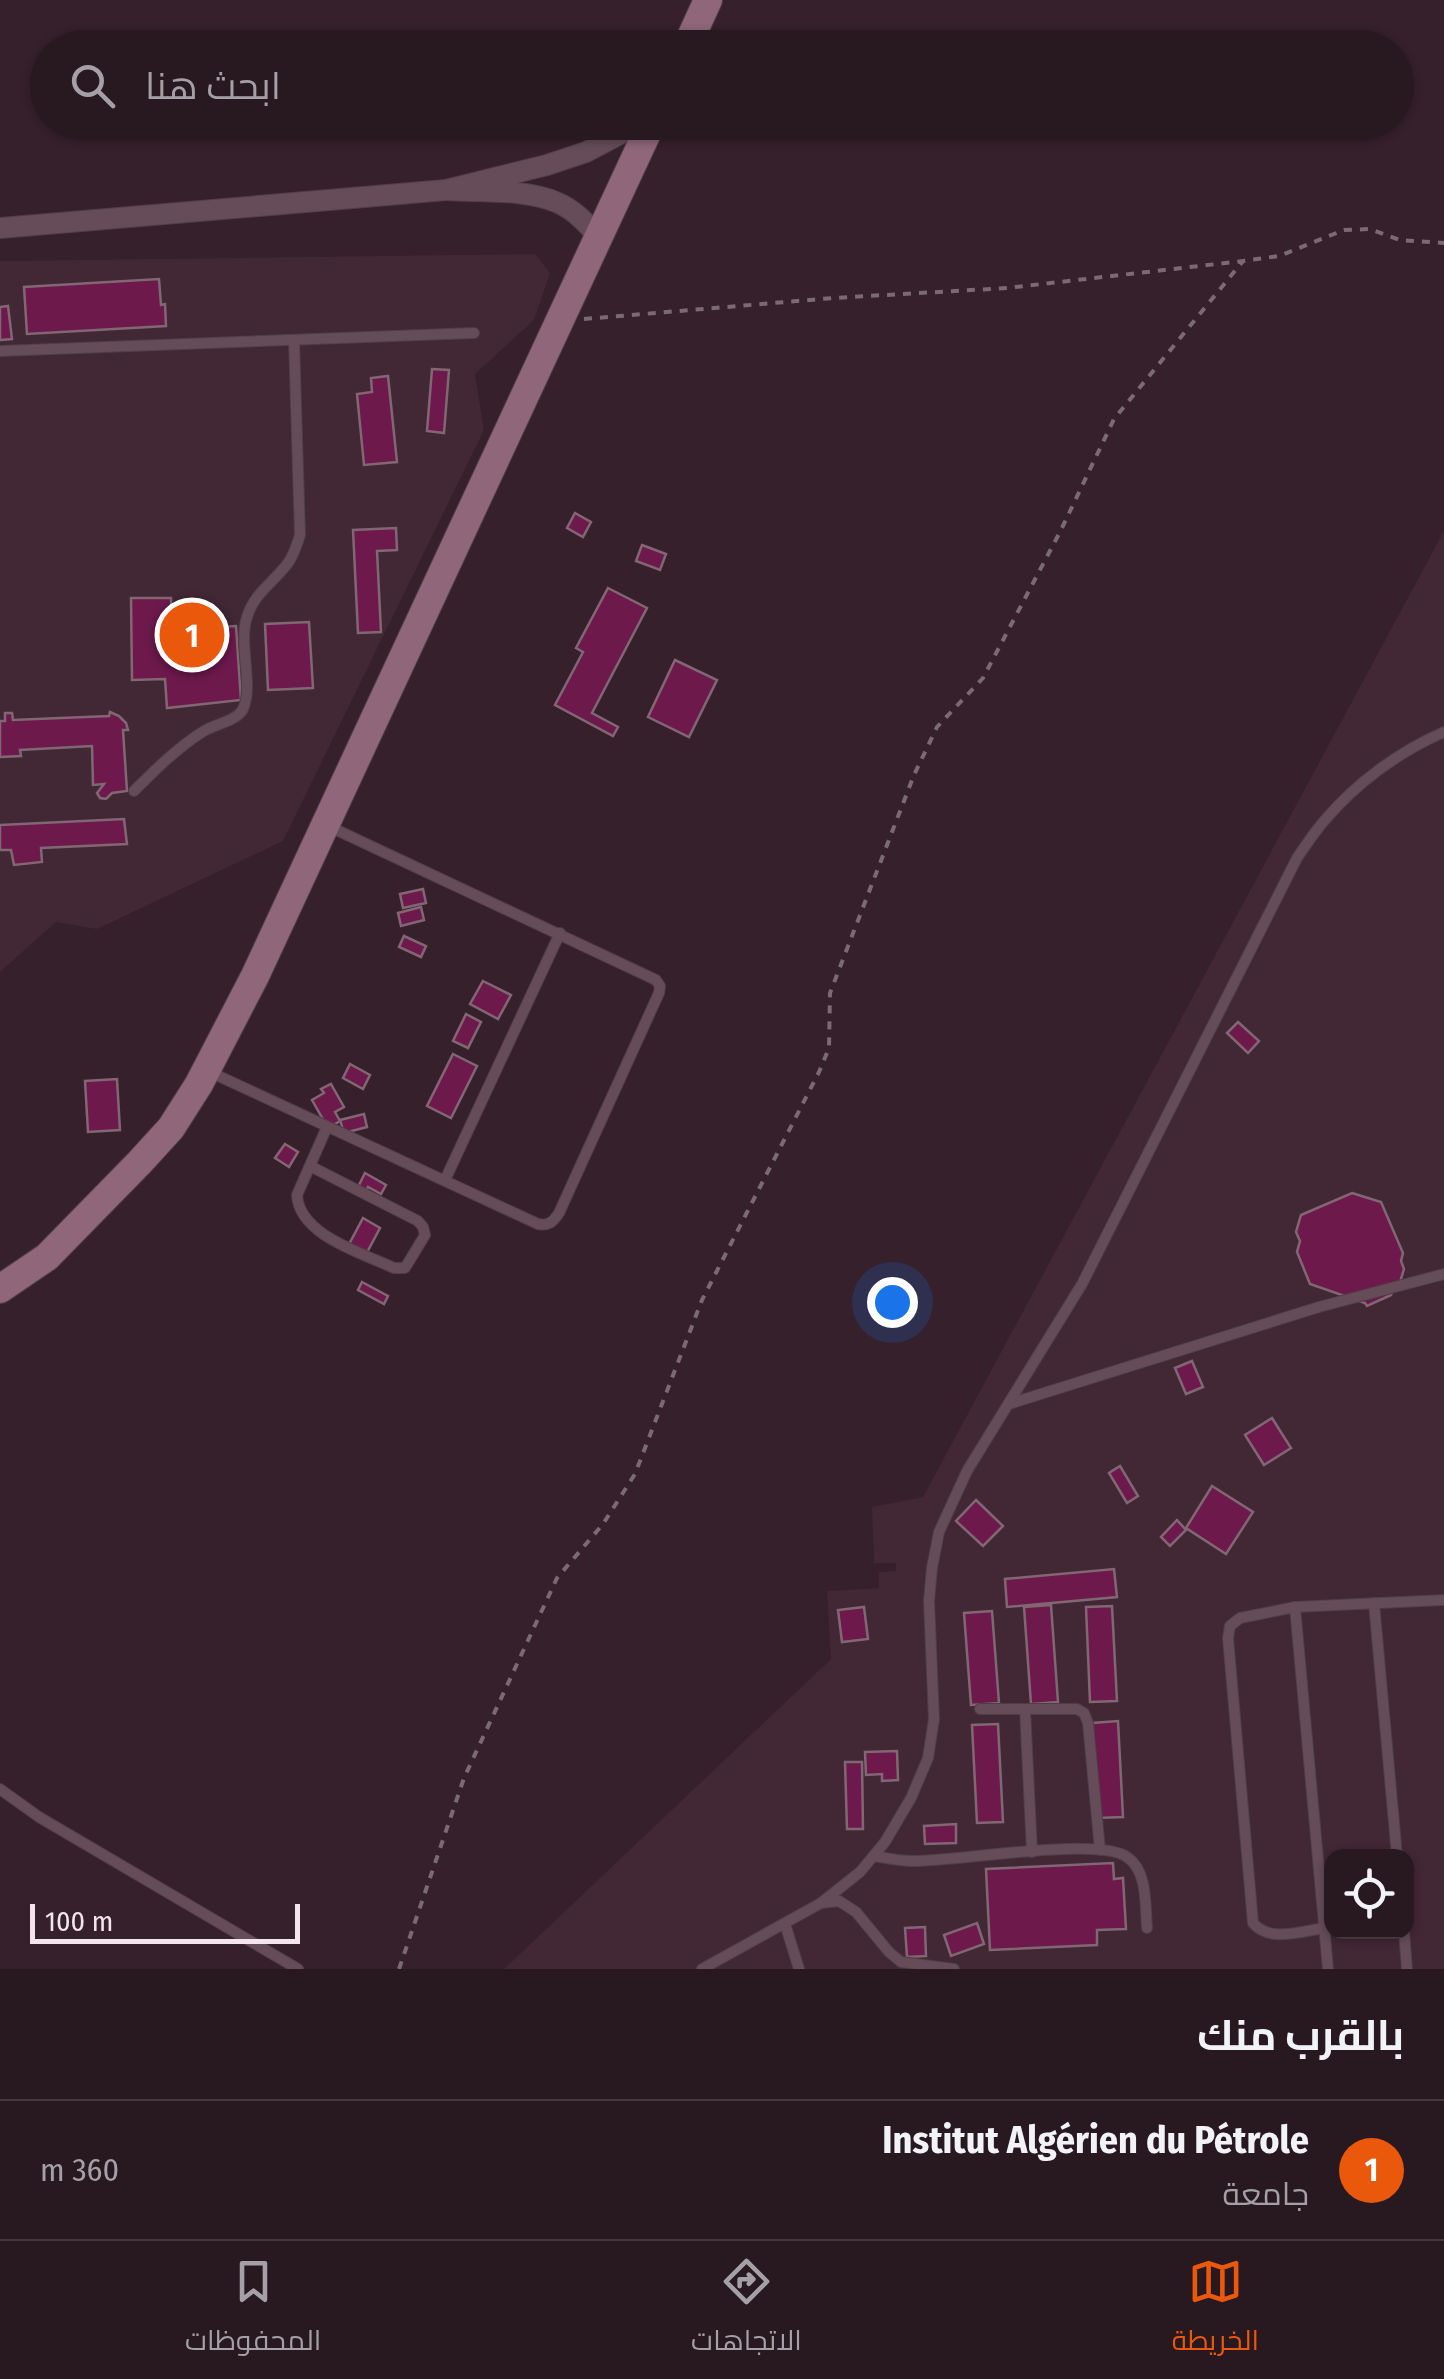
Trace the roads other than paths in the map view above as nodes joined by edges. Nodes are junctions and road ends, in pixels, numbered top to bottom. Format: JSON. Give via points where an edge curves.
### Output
{"nodes":[{"id":1,"x":708,"y":0,"type":"edge"},
{"id":2,"x":694,"y":30,"type":"edge"},
{"id":3,"x":608,"y":140,"type":"edge"},
{"id":4,"x":644,"y":140,"type":"edge"},
{"id":5,"x":446,"y":190,"type":"junction"},
{"id":6,"x":0,"y":228,"type":"edge"},
{"id":7,"x":600,"y":237,"type":"junction"},
{"id":8,"x":474,"y":333,"type":"dead end"},
{"id":9,"x":294,"y":340,"type":"junction"},
{"id":10,"x":0,"y":351,"type":"edge"},
{"id":11,"x":1444,"y":732,"type":"edge"},
{"id":12,"x":134,"y":791,"type":"dead end"},
{"id":13,"x":326,"y":824,"type":"junction"},
{"id":14,"x":560,"y":933,"type":"junction"},
{"id":15,"x":206,"y":1070,"type":"junction"},
{"id":16,"x":327,"y":1127,"type":"junction"},
{"id":17,"x":310,"y":1166,"type":"junction"},
{"id":18,"x":444,"y":1180,"type":"junction"},
{"id":19,"x":1444,"y":1274,"type":"edge"},
{"id":20,"x":0,"y":1289,"type":"edge"},
{"id":21,"x":1008,"y":1404,"type":"junction"},
{"id":22,"x":1444,"y":1600,"type":"edge"},
{"id":23,"x":1374,"y":1604,"type":"junction"},
{"id":24,"x":1296,"y":1608,"type":"junction"},
{"id":25,"x":980,"y":1709,"type":"dead end"},
{"id":26,"x":1025,"y":1709,"type":"junction"},
{"id":27,"x":0,"y":1789,"type":"edge"},
{"id":28,"x":1396,"y":1849,"type":"edge"},
{"id":29,"x":1100,"y":1850,"type":"junction"},
{"id":30,"x":1032,"y":1852,"type":"junction"},
{"id":31,"x":874,"y":1856,"type":"junction"},
{"id":32,"x":820,"y":1903,"type":"junction"},
{"id":33,"x":785,"y":1924,"type":"junction"},
{"id":34,"x":1147,"y":1928,"type":"dead end"},
{"id":35,"x":1324,"y":1928,"type":"joint"},
{"id":36,"x":1325,"y":1939,"type":"edge"},
{"id":37,"x":1405,"y":1939,"type":"edge"},
{"id":38,"x":298,"y":1969,"type":"edge"},
{"id":39,"x":702,"y":1969,"type":"edge"},
{"id":40,"x":798,"y":1969,"type":"edge"},
{"id":41,"x":954,"y":1969,"type":"edge"},
{"id":42,"x":1328,"y":1969,"type":"edge"},
{"id":43,"x":1407,"y":1969,"type":"edge"}],
"edges":[{"from":1,"to":2,"type":"main road"},
{"from":3,"to":5,"type":"street","via":[[547,165]]},
{"from":4,"to":7,"type":"main road"},
{"from":5,"to":6,"type":"street"},
{"from":5,"to":7,"type":"street","via":[[558,202]]},
{"from":7,"to":13,"type":"main road"},
{"from":8,"to":9,"type":"lane"},
{"from":9,"to":10,"type":"lane"},
{"from":9,"to":12,"type":"lane","via":[[300,535],[290,561],[246,618],[243,709],[202,732]]},
{"from":11,"to":21,"type":"lane","via":[[1352,792],[1297,858],[1082,1284]]},
{"from":13,"to":14,"type":"lane"},
{"from":13,"to":15,"type":"main road"},
{"from":14,"to":18,"type":"lane"},
{"from":14,"to":18,"type":"lane","via":[[650,975],[660,986],[558,1213],[538,1224]]},
{"from":15,"to":16,"type":"lane"},
{"from":15,"to":20,"type":"main road","via":[[171,1128],[140,1162],[46,1257]]},
{"from":16,"to":17,"type":"lane"},
{"from":16,"to":18,"type":"lane"},
{"from":17,"to":17,"type":"lane","via":[[418,1221],[424,1235],[405,1268],[312,1227],[297,1205]]},
{"from":19,"to":21,"type":"lane","via":[[1318,1306]]},
{"from":21,"to":31,"type":"lane","via":[[939,1532],[929,1601],[934,1719],[928,1758]]},
{"from":22,"to":23,"type":"lane"},
{"from":23,"to":24,"type":"lane"},
{"from":23,"to":28,"type":"lane"},
{"from":24,"to":35,"type":"lane"},
{"from":24,"to":35,"type":"lane","via":[[1240,1618],[1228,1638],[1252,1923],[1272,1935]]},
{"from":25,"to":26,"type":"lane"},
{"from":26,"to":29,"type":"lane","via":[[1084,1713]]},
{"from":26,"to":30,"type":"lane"},
{"from":27,"to":38,"type":"lane"},
{"from":29,"to":30,"type":"lane"},
{"from":29,"to":34,"type":"lane","via":[[1126,1856],[1141,1872]]},
{"from":30,"to":31,"type":"lane","via":[[912,1861]]},
{"from":31,"to":32,"type":"lane"},
{"from":32,"to":33,"type":"lane"},
{"from":32,"to":41,"type":"lane","via":[[839,1901],[856,1912],[901,1962]]},
{"from":33,"to":39,"type":"lane"},
{"from":33,"to":40,"type":"lane"},
{"from":36,"to":42,"type":"lane"},
{"from":37,"to":43,"type":"lane"}]}
